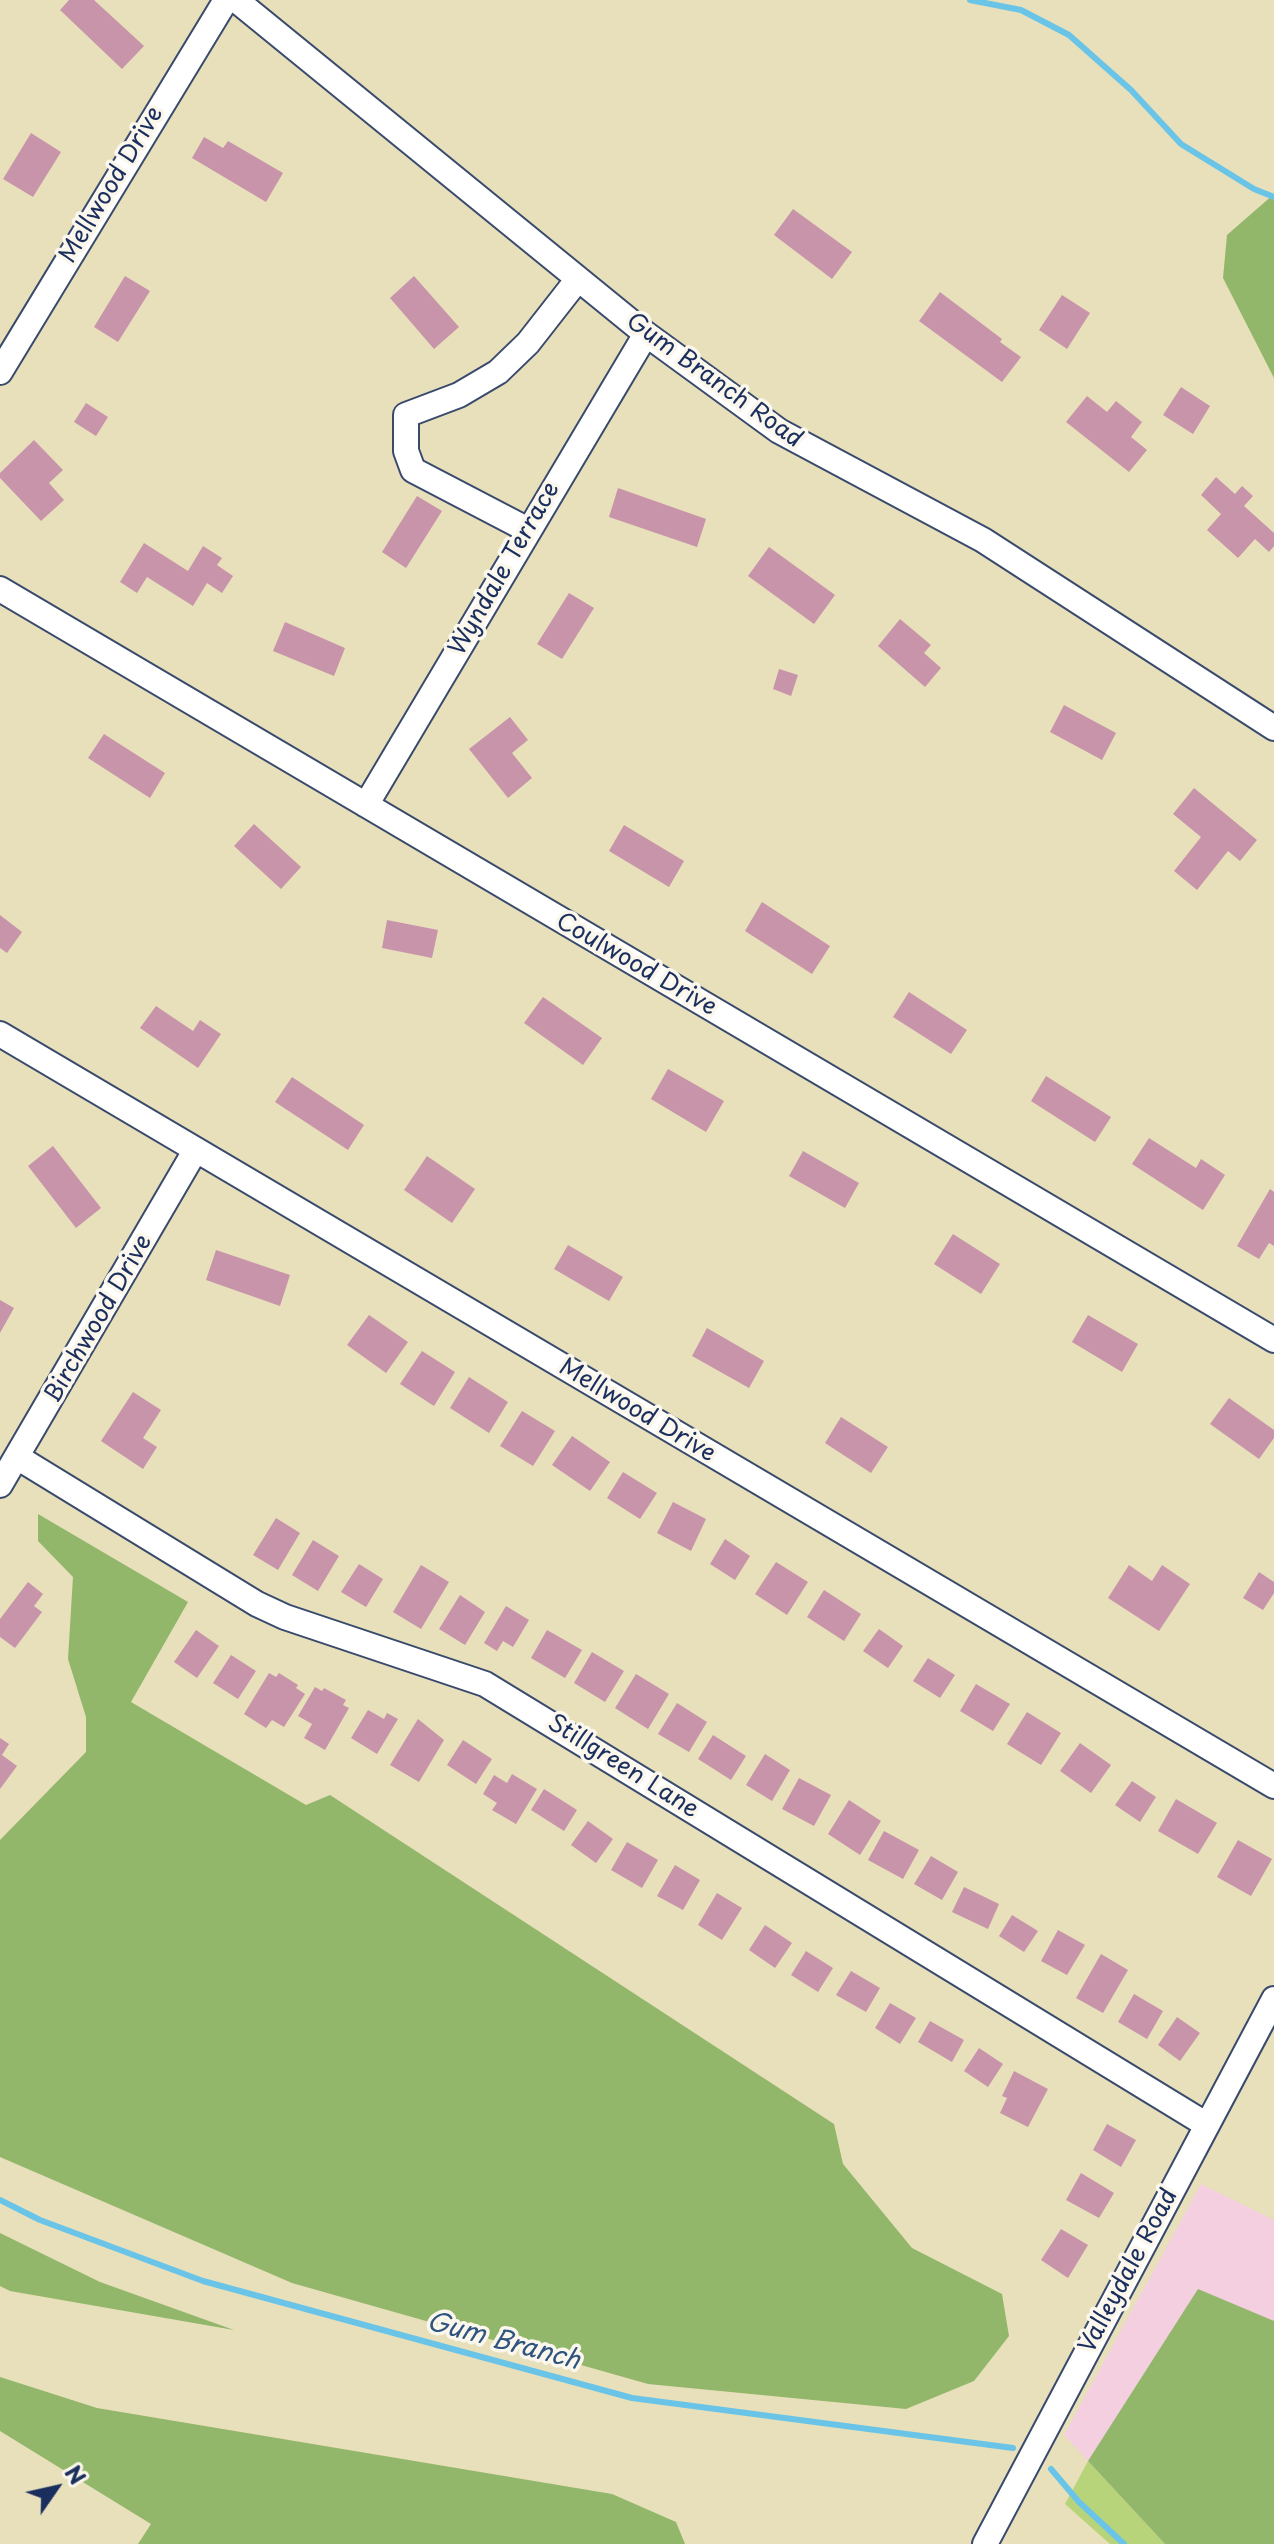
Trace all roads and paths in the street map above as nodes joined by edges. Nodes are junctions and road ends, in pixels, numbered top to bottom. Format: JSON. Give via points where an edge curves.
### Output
{"nodes":[{"id":1,"x":226,"y":0,"type":"edge"},
{"id":2,"x":236,"y":0,"type":"edge"},
{"id":3,"x":578,"y":279,"type":"junction"},
{"id":4,"x":646,"y":334,"type":"junction"},
{"id":5,"x":0,"y":372,"type":"edge"},
{"id":6,"x":528,"y":530,"type":"junction"},
{"id":7,"x":0,"y":589,"type":"edge"},
{"id":8,"x":1274,"y":728,"type":"edge"},
{"id":9,"x":366,"y":805,"type":"junction"},
{"id":10,"x":0,"y":1034,"type":"edge"},
{"id":11,"x":195,"y":1151,"type":"junction"},
{"id":12,"x":1274,"y":1340,"type":"edge"},
{"id":13,"x":17,"y":1457,"type":"junction"},
{"id":14,"x":0,"y":1485,"type":"edge"},
{"id":15,"x":1274,"y":1786,"type":"edge"},
{"id":16,"x":1274,"y":1999,"type":"edge"},
{"id":17,"x":1207,"y":2125,"type":"junction"},
{"id":18,"x":985,"y":2544,"type":"edge"}],
"edges":[{"from":1,"to":5,"type":"street","name":"Mellwood Drive"},
{"from":2,"to":3,"type":"street","name":"Gum Branch Road"},
{"from":3,"to":4,"type":"street","name":"Gum Branch Road"},
{"from":3,"to":6,"type":"street","via":[[498,372],[459,395],[406,415],[406,451],[413,470]]},
{"from":4,"to":6,"type":"street","name":"Wyndale Terrace"},
{"from":4,"to":8,"type":"street","name":"Gum Branch Road","via":[[779,431],[983,540]]},
{"from":6,"to":9,"type":"street","name":"Wyndale Terrace"},
{"from":7,"to":9,"type":"street","name":"Coulwood Drive"},
{"from":9,"to":12,"type":"street","name":"Coulwood Drive"},
{"from":10,"to":11,"type":"street","name":"Mellwood Drive"},
{"from":11,"to":13,"type":"street","name":"Birchwood Drive"},
{"from":11,"to":15,"type":"street","name":"Mellwood Drive"},
{"from":13,"to":14,"type":"street","name":"Birchwood Drive"},
{"from":13,"to":17,"type":"street","name":"Stillgreen Lane","via":[[257,1604],[485,1684]]},
{"from":16,"to":17,"type":"street","name":"Valleydale Road"},
{"from":17,"to":18,"type":"street","name":"Valleydale Road"}]}
